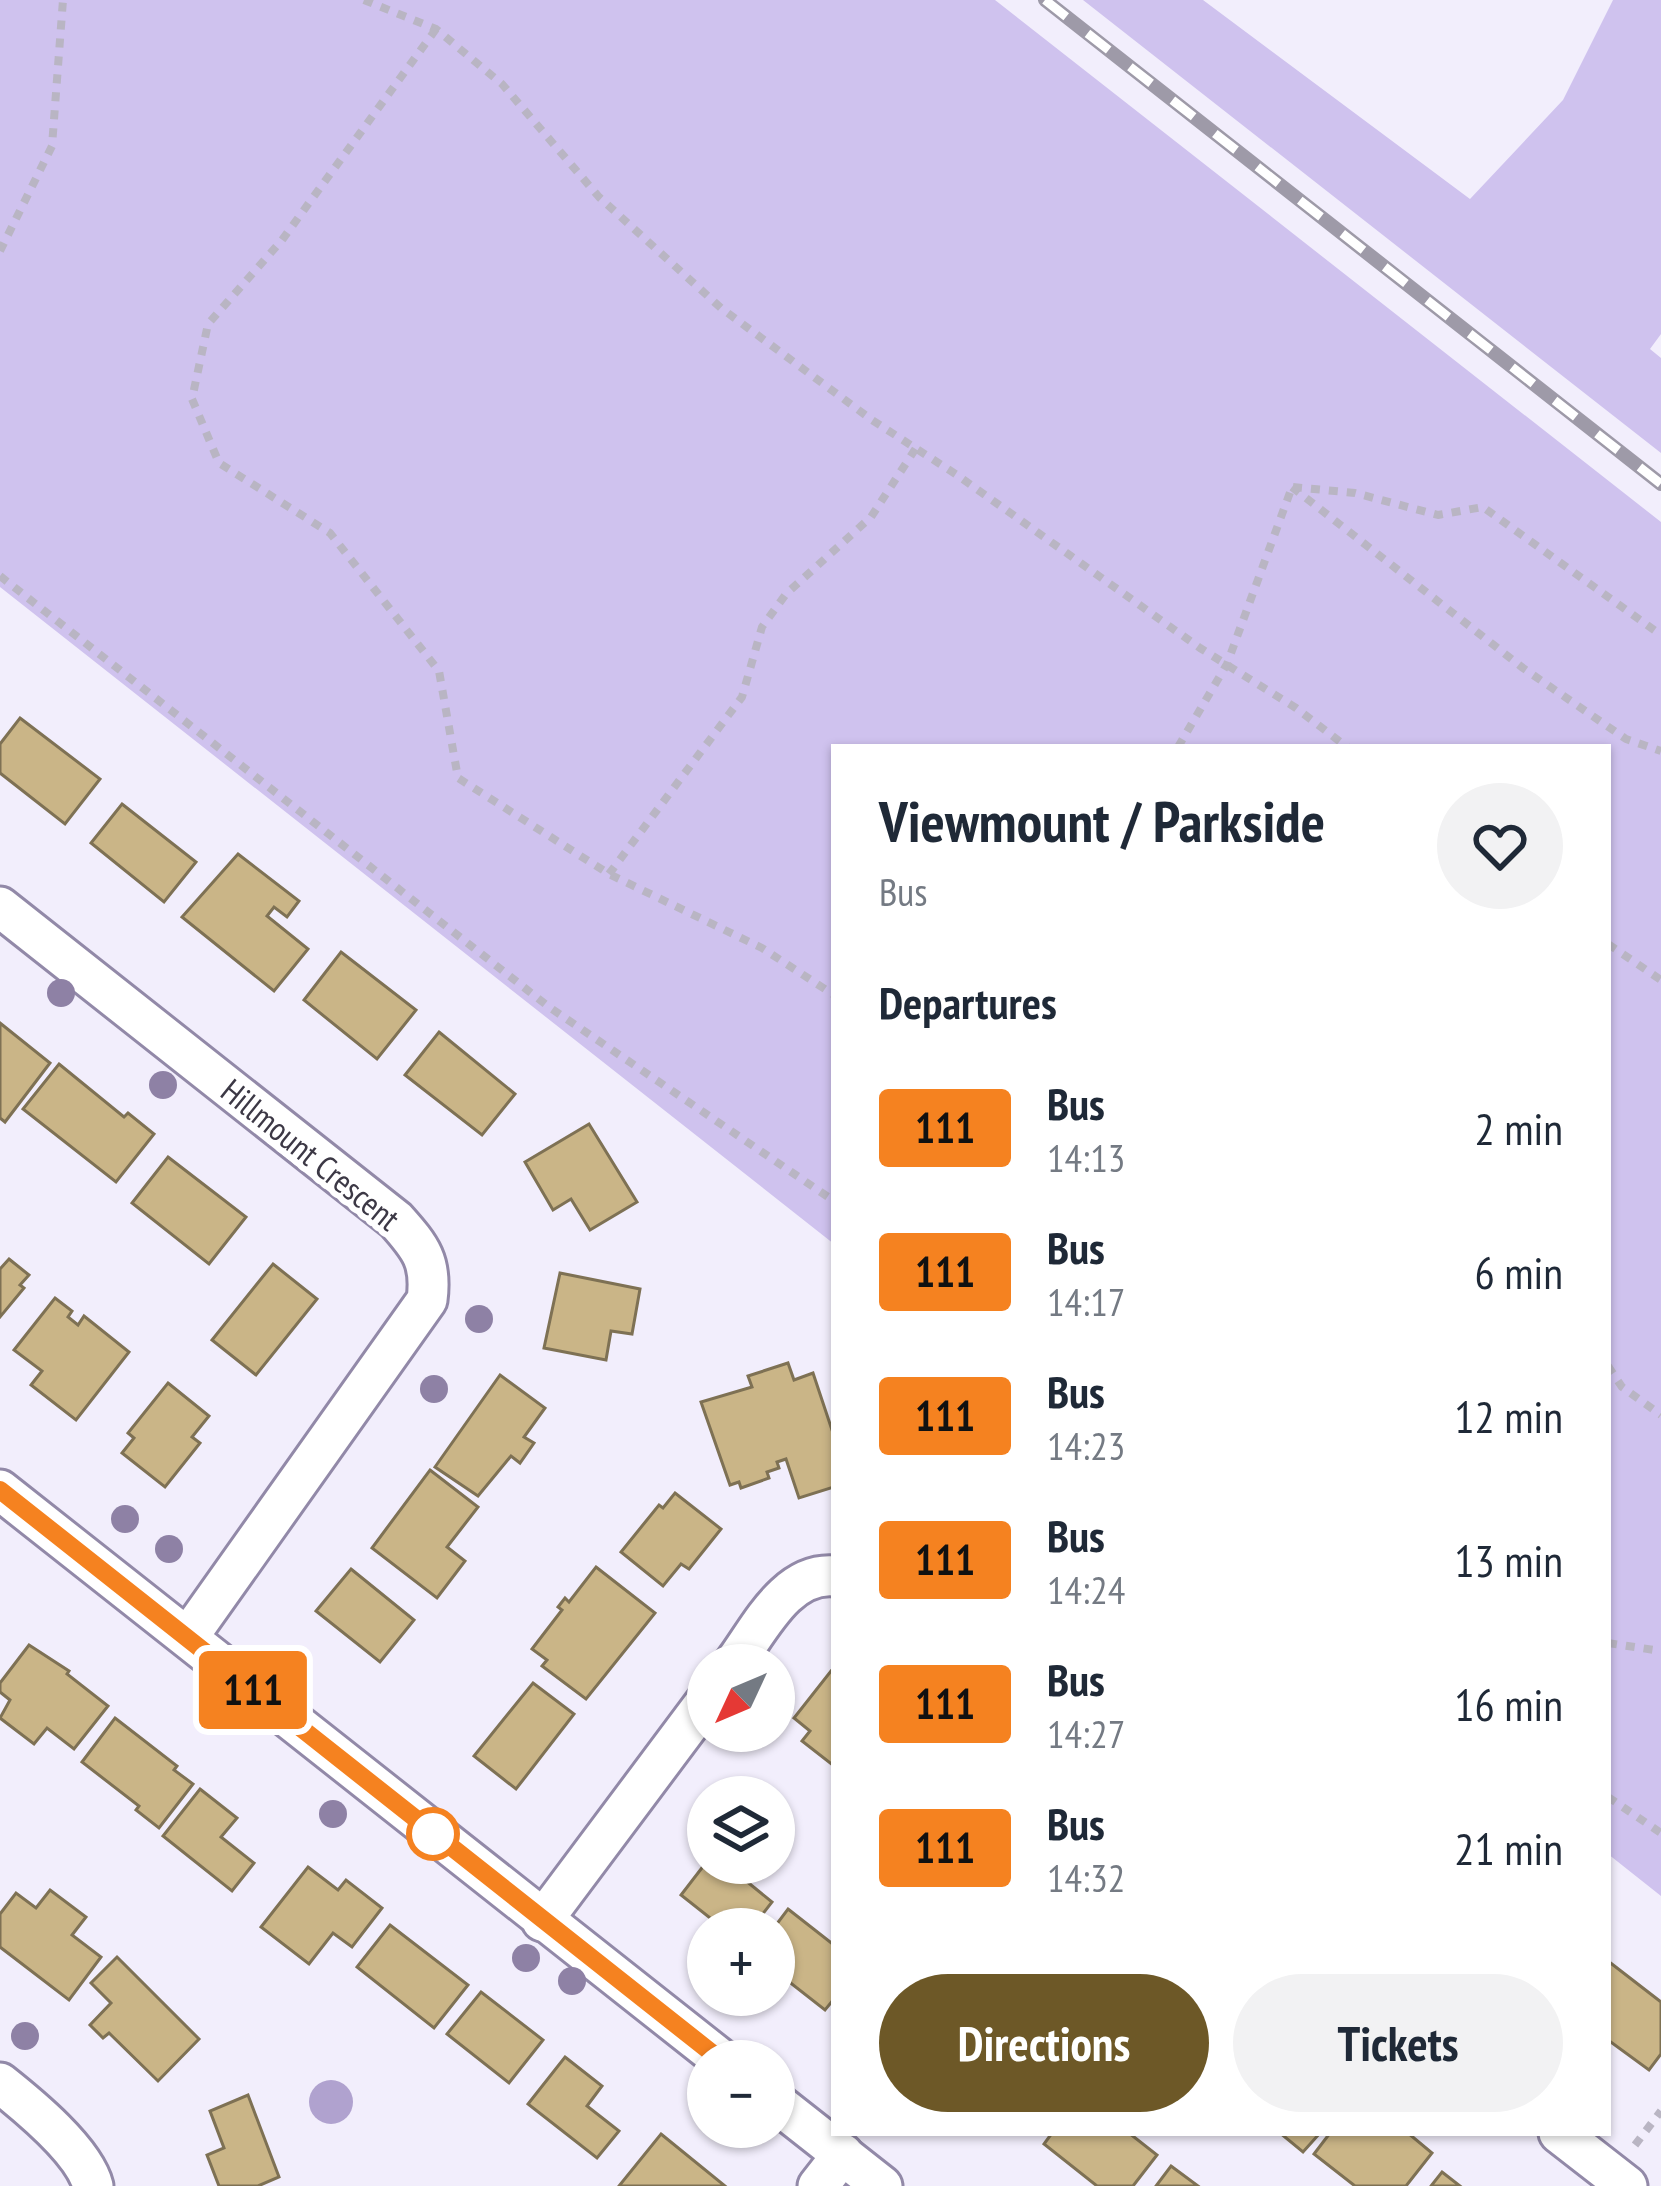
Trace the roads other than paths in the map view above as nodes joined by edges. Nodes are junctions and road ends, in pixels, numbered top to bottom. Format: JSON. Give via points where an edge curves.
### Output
{"nodes":[{"id":1,"x":0,"y":907,"type":"edge"},
{"id":2,"x":0,"y":1490,"type":"edge"},
{"id":3,"x":831,"y":1576,"type":"edge"},
{"id":4,"x":188,"y":1637,"type":"junction"},
{"id":5,"x":748,"y":1644,"type":"edge"},
{"id":6,"x":687,"y":1727,"type":"edge"},
{"id":7,"x":542,"y":1921,"type":"junction"},
{"id":8,"x":696,"y":2040,"type":"edge"},
{"id":9,"x":0,"y":2083,"type":"edge"},
{"id":10,"x":795,"y":2117,"type":"edge"},
{"id":11,"x":1563,"y":2136,"type":"edge"},
{"id":12,"x":843,"y":2154,"type":"junction"},
{"id":13,"x":93,"y":2186,"type":"edge"},
{"id":14,"x":818,"y":2186,"type":"edge"},
{"id":15,"x":883,"y":2186,"type":"edge"},
{"id":16,"x":1627,"y":2186,"type":"edge"}],
"edges":[{"from":1,"to":4,"type":"street","name":"Hillmount Crescent","via":[[396,1220],[426,1253],[427,1300]]},
{"from":2,"to":4,"type":"street"},
{"from":3,"to":5,"type":"street","via":[[788,1590]]},
{"from":4,"to":7,"type":"street"},
{"from":6,"to":7,"type":"street"},
{"from":7,"to":8,"type":"street"},
{"from":9,"to":13,"type":"street","via":[[89,2171]]},
{"from":10,"to":12,"type":"street"},
{"from":11,"to":16,"type":"street"},
{"from":12,"to":14,"type":"street"},
{"from":12,"to":15,"type":"street"}]}
